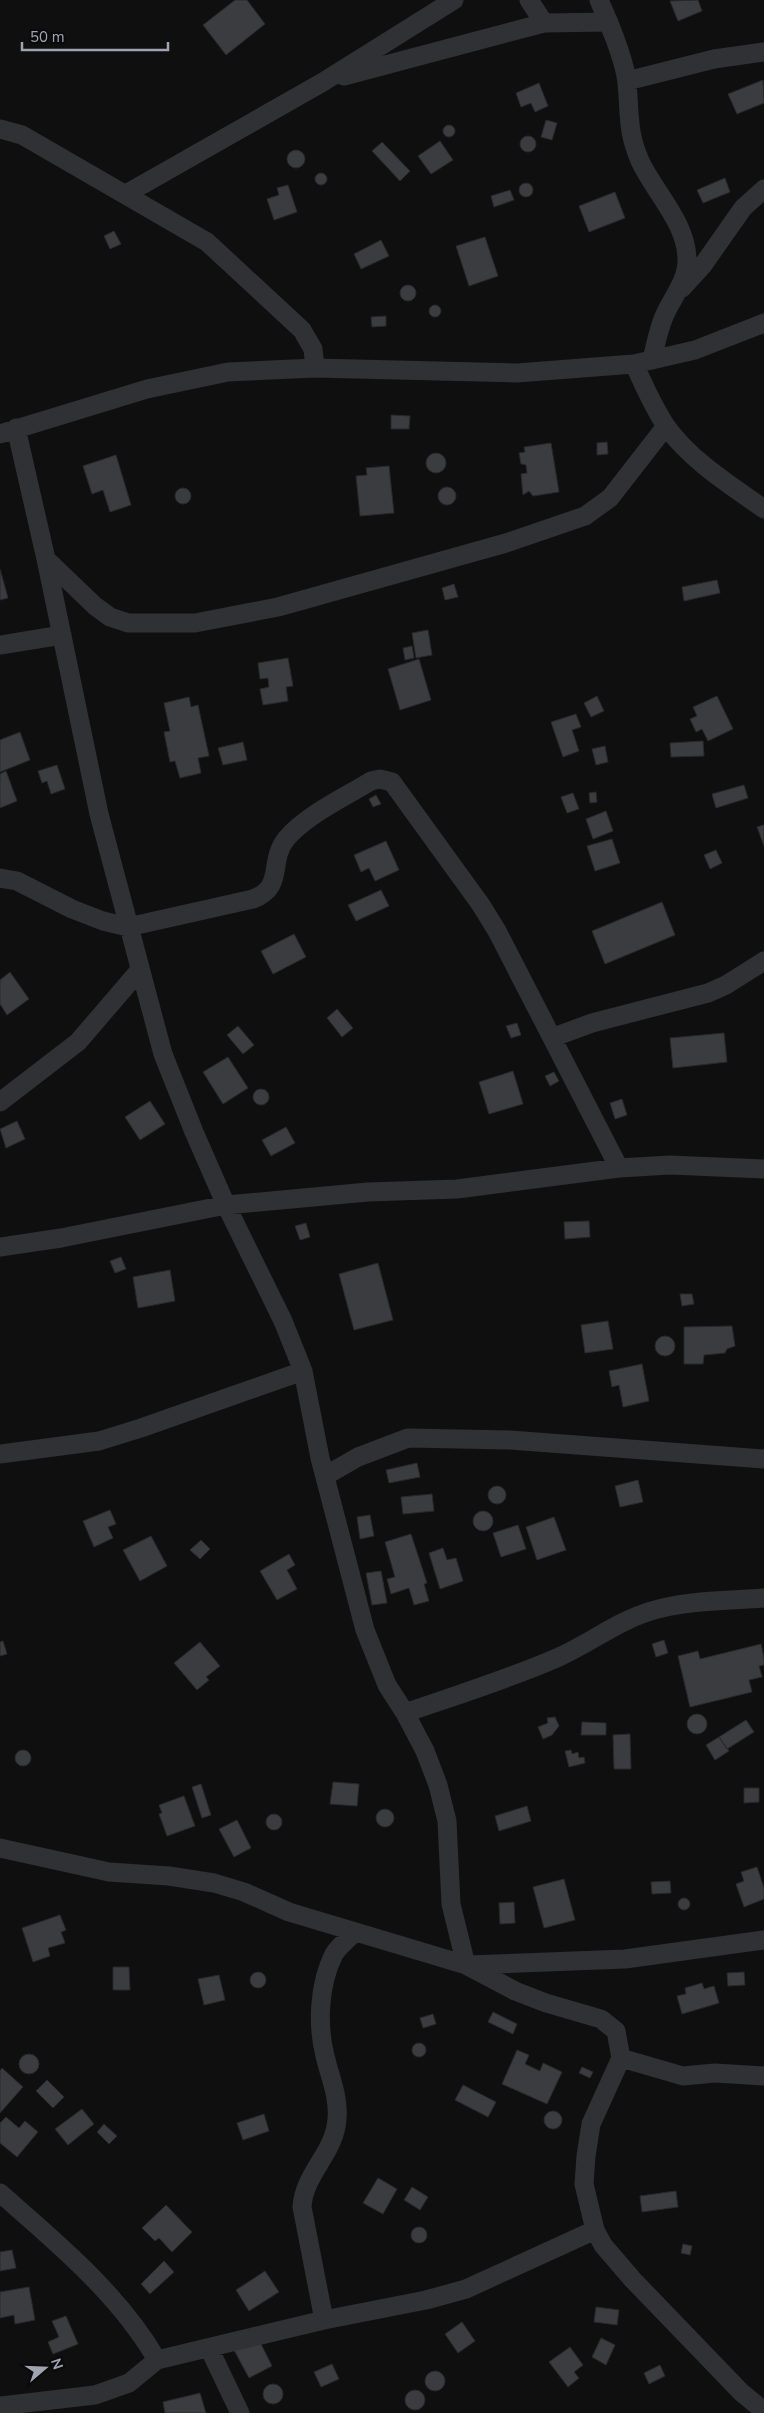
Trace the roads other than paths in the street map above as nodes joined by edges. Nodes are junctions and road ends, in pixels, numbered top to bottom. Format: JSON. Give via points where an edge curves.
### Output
{"nodes":[{"id":1,"x":454,"y":0,"type":"edge"},
{"id":2,"x":529,"y":0,"type":"edge"},
{"id":3,"x":599,"y":0,"type":"edge"},
{"id":4,"x":609,"y":22,"type":"junction"},
{"id":5,"x":544,"y":23,"type":"junction"},
{"id":6,"x":764,"y":52,"type":"edge"},
{"id":7,"x":627,"y":81,"type":"junction"},
{"id":8,"x":324,"y":82,"type":"junction"},
{"id":9,"x":0,"y":129,"type":"edge"},
{"id":10,"x":764,"y":189,"type":"edge"},
{"id":11,"x":126,"y":194,"type":"junction"},
{"id":12,"x":680,"y":291,"type":"junction"},
{"id":13,"x":764,"y":323,"type":"edge"},
{"id":14,"x":652,"y":360,"type":"junction"},
{"id":15,"x":634,"y":364,"type":"junction"},
{"id":16,"x":316,"y":368,"type":"junction"},
{"id":17,"x":666,"y":426,"type":"junction"},
{"id":18,"x":8,"y":431,"type":"edge"},
{"id":19,"x":764,"y":509,"type":"edge"},
{"id":20,"x":46,"y":559,"type":"junction"},
{"id":21,"x":62,"y":635,"type":"junction"},
{"id":22,"x":0,"y":645,"type":"edge"},
{"id":23,"x":9,"y":880,"type":"edge"},
{"id":24,"x":0,"y":893,"type":"edge"},
{"id":25,"x":128,"y":926,"type":"junction"},
{"id":26,"x":764,"y":961,"type":"edge"},
{"id":27,"x":139,"y":972,"type":"junction"},
{"id":28,"x":554,"y":1037,"type":"junction"},
{"id":29,"x":0,"y":1102,"type":"edge"},
{"id":30,"x":619,"y":1168,"type":"junction"},
{"id":31,"x":764,"y":1169,"type":"edge"},
{"id":32,"x":226,"y":1205,"type":"junction"},
{"id":33,"x":0,"y":1246,"type":"edge"},
{"id":34,"x":303,"y":1372,"type":"junction"},
{"id":35,"x":0,"y":1454,"type":"edge"},
{"id":36,"x":764,"y":1459,"type":"edge"},
{"id":37,"x":325,"y":1476,"type":"junction"},
{"id":38,"x":764,"y":1598,"type":"edge"},
{"id":39,"x":405,"y":1713,"type":"junction"},
{"id":40,"x":0,"y":1848,"type":"edge"},
{"id":41,"x":355,"y":1932,"type":"junction"},
{"id":42,"x":764,"y":1940,"type":"edge"},
{"id":43,"x":466,"y":1965,"type":"junction"},
{"id":44,"x":621,"y":2058,"type":"junction"},
{"id":45,"x":764,"y":2076,"type":"edge"},
{"id":46,"x":0,"y":2193,"type":"edge"},
{"id":47,"x":595,"y":2230,"type":"junction"},
{"id":48,"x":324,"y":2320,"type":"junction"},
{"id":49,"x":209,"y":2348,"type":"junction"},
{"id":50,"x":157,"y":2360,"type":"junction"},
{"id":51,"x":741,"y":2392,"type":"junction"},
{"id":52,"x":0,"y":2406,"type":"edge"},
{"id":53,"x":764,"y":2411,"type":"edge"},
{"id":54,"x":240,"y":2413,"type":"edge"},
{"id":55,"x":740,"y":2413,"type":"edge"}],
"edges":[{"from":1,"to":8,"type":"street"},
{"from":2,"to":5,"type":"street"},
{"from":3,"to":4,"type":"street"},
{"from":4,"to":5,"type":"street"},
{"from":4,"to":7,"type":"street"},
{"from":5,"to":8,"type":"street"},
{"from":6,"to":7,"type":"street","via":[[714,59]]},
{"from":7,"to":12,"type":"street","via":[[629,128],[634,144],[641,163],[675,221],[686,249]]},
{"from":8,"to":11,"type":"street"},
{"from":9,"to":11,"type":"street","via":[[22,135]]},
{"from":10,"to":12,"type":"street","via":[[743,208],[703,265]]},
{"from":11,"to":16,"type":"street","via":[[207,242],[248,278],[302,330],[313,349]]},
{"from":12,"to":14,"type":"street","via":[[663,318]]},
{"from":13,"to":14,"type":"street","via":[[694,350]]},
{"from":14,"to":15,"type":"street"},
{"from":15,"to":16,"type":"street","via":[[517,373]]},
{"from":15,"to":17,"type":"street"},
{"from":16,"to":18,"type":"street","via":[[228,372],[190,379]]},
{"from":17,"to":19,"type":"street","via":[[707,466]]},
{"from":17,"to":20,"type":"street","via":[[610,498],[585,516],[497,545],[278,607],[195,623],[128,623],[110,618]]},
{"from":18,"to":20,"type":"street"},
{"from":20,"to":21,"type":"street"},
{"from":21,"to":22,"type":"street"},
{"from":21,"to":25,"type":"street","via":[[99,814]]},
{"from":23,"to":24,"type":"street"},
{"from":23,"to":25,"type":"street","via":[[103,921]]},
{"from":25,"to":27,"type":"street"},
{"from":25,"to":28,"type":"street","via":[[264,895],[274,882],[277,857],[285,840],[297,828],[372,782],[386,780],[392,782],[406,799],[481,904]]},
{"from":26,"to":28,"type":"street","via":[[708,993],[592,1023]]},
{"from":27,"to":29,"type":"street","via":[[78,1042]]},
{"from":27,"to":32,"type":"street","via":[[163,1054]]},
{"from":28,"to":30,"type":"street"},
{"from":30,"to":31,"type":"street","via":[[670,1165]]},
{"from":30,"to":32,"type":"street","via":[[457,1189],[368,1192]]},
{"from":32,"to":33,"type":"street","via":[[61,1238]]},
{"from":32,"to":34,"type":"street","via":[[283,1321]]},
{"from":34,"to":35,"type":"street","via":[[99,1440]]},
{"from":34,"to":37,"type":"street"},
{"from":36,"to":37,"type":"street","via":[[510,1440],[408,1438],[358,1457]]},
{"from":37,"to":39,"type":"street","via":[[365,1630],[387,1685]]},
{"from":38,"to":39,"type":"street","via":[[696,1603],[651,1611],[561,1656]]},
{"from":39,"to":43,"type":"street","via":[[425,1751],[447,1821],[451,1904]]},
{"from":40,"to":41,"type":"street","via":[[109,1872],[214,1883],[289,1912]]},
{"from":41,"to":43,"type":"street"},
{"from":41,"to":48,"type":"street","via":[[335,1953],[326,1975],[321,2008],[322,2033],[338,2120],[332,2142],[305,2186],[302,2207]]},
{"from":42,"to":43,"type":"street","via":[[625,1959]]},
{"from":43,"to":44,"type":"street","via":[[515,1991],[601,2019],[616,2032]]},
{"from":44,"to":45,"type":"street","via":[[683,2076],[715,2073]]},
{"from":44,"to":47,"type":"street","via":[[591,2124],[586,2156],[584,2184]]},
{"from":46,"to":50,"type":"street","via":[[122,2308]]},
{"from":47,"to":48,"type":"street","via":[[466,2289]]},
{"from":47,"to":51,"type":"street","via":[[633,2280]]},
{"from":48,"to":49,"type":"street"},
{"from":49,"to":50,"type":"street"},
{"from":49,"to":54,"type":"street"},
{"from":50,"to":52,"type":"street","via":[[130,2383],[95,2395]]},
{"from":51,"to":53,"type":"street"},
{"from":51,"to":55,"type":"street"}]}
